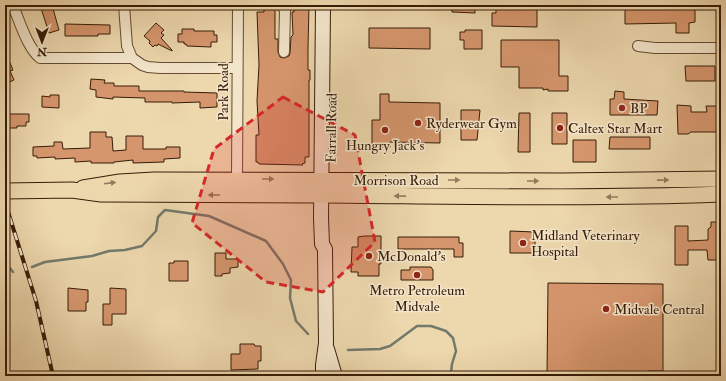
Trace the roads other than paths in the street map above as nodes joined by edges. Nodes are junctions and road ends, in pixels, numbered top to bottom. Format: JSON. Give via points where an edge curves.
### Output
{"nodes":[{"id":1,"x":124,"y":5,"type":"edge"},
{"id":2,"x":238,"y":5,"type":"edge"},
{"id":3,"x":282,"y":5,"type":"edge"},
{"id":4,"x":323,"y":5,"type":"edge"},
{"id":5,"x":332,"y":5,"type":"edge"},
{"id":6,"x":13,"y":6,"type":"dead end"},
{"id":7,"x":638,"y":46,"type":"dead end"},
{"id":8,"x":721,"y":48,"type":"edge"},
{"id":9,"x":284,"y":52,"type":"dead end"},
{"id":10,"x":132,"y":58,"type":"junction"},
{"id":11,"x":237,"y":68,"type":"junction"},
{"id":12,"x":237,"y":179,"type":"junction"},
{"id":13,"x":326,"y":179,"type":"junction"},
{"id":14,"x":721,"y":179,"type":"edge"},
{"id":15,"x":72,"y":190,"type":"junction"},
{"id":16,"x":5,"y":191,"type":"edge"},
{"id":17,"x":721,"y":194,"type":"edge"},
{"id":18,"x":325,"y":195,"type":"junction"},
{"id":19,"x":326,"y":343,"type":"junction"},
{"id":20,"x":323,"y":376,"type":"edge"},
{"id":21,"x":334,"y":376,"type":"edge"}],
"edges":[{"from":1,"to":10,"type":"street","via":[[127,46]]},
{"from":2,"to":11,"type":"street","name":"Park Road"},
{"from":3,"to":9,"type":"street"},
{"from":4,"to":13,"type":"main road","name":"Farrall Road"},
{"from":5,"to":13,"type":"main road","name":"Farrall Road"},
{"from":6,"to":10,"type":"street","via":[[29,44],[40,58]]},
{"from":7,"to":8,"type":"street"},
{"from":10,"to":11,"type":"street","via":[[142,65],[160,68]]},
{"from":11,"to":12,"type":"street","name":"Park Road"},
{"from":12,"to":13,"type":"main road","name":"Morrison Road","one_way":true},
{"from":15,"to":12,"type":"main road","name":"Morrison Road","one_way":true,"via":[[120,182]]},
{"from":13,"to":14,"type":"main road","name":"Morrison Road","one_way":true},
{"from":13,"to":18,"type":"main road","name":"Farrall Road"},
{"from":15,"to":16,"type":"main road","name":"Morrison Road"},
{"from":18,"to":15,"type":"main road","name":"Morrison Road","one_way":true,"via":[[101,194]]},
{"from":17,"to":18,"type":"main road","name":"Morrison Road","one_way":true,"via":[[631,197]]},
{"from":18,"to":19,"type":"main road","name":"Farrall Road","via":[[329,243],[325,249]]},
{"from":19,"to":20,"type":"main road","name":"Farrall Road"},
{"from":19,"to":21,"type":"main road","name":"Farrall Road"}]}
